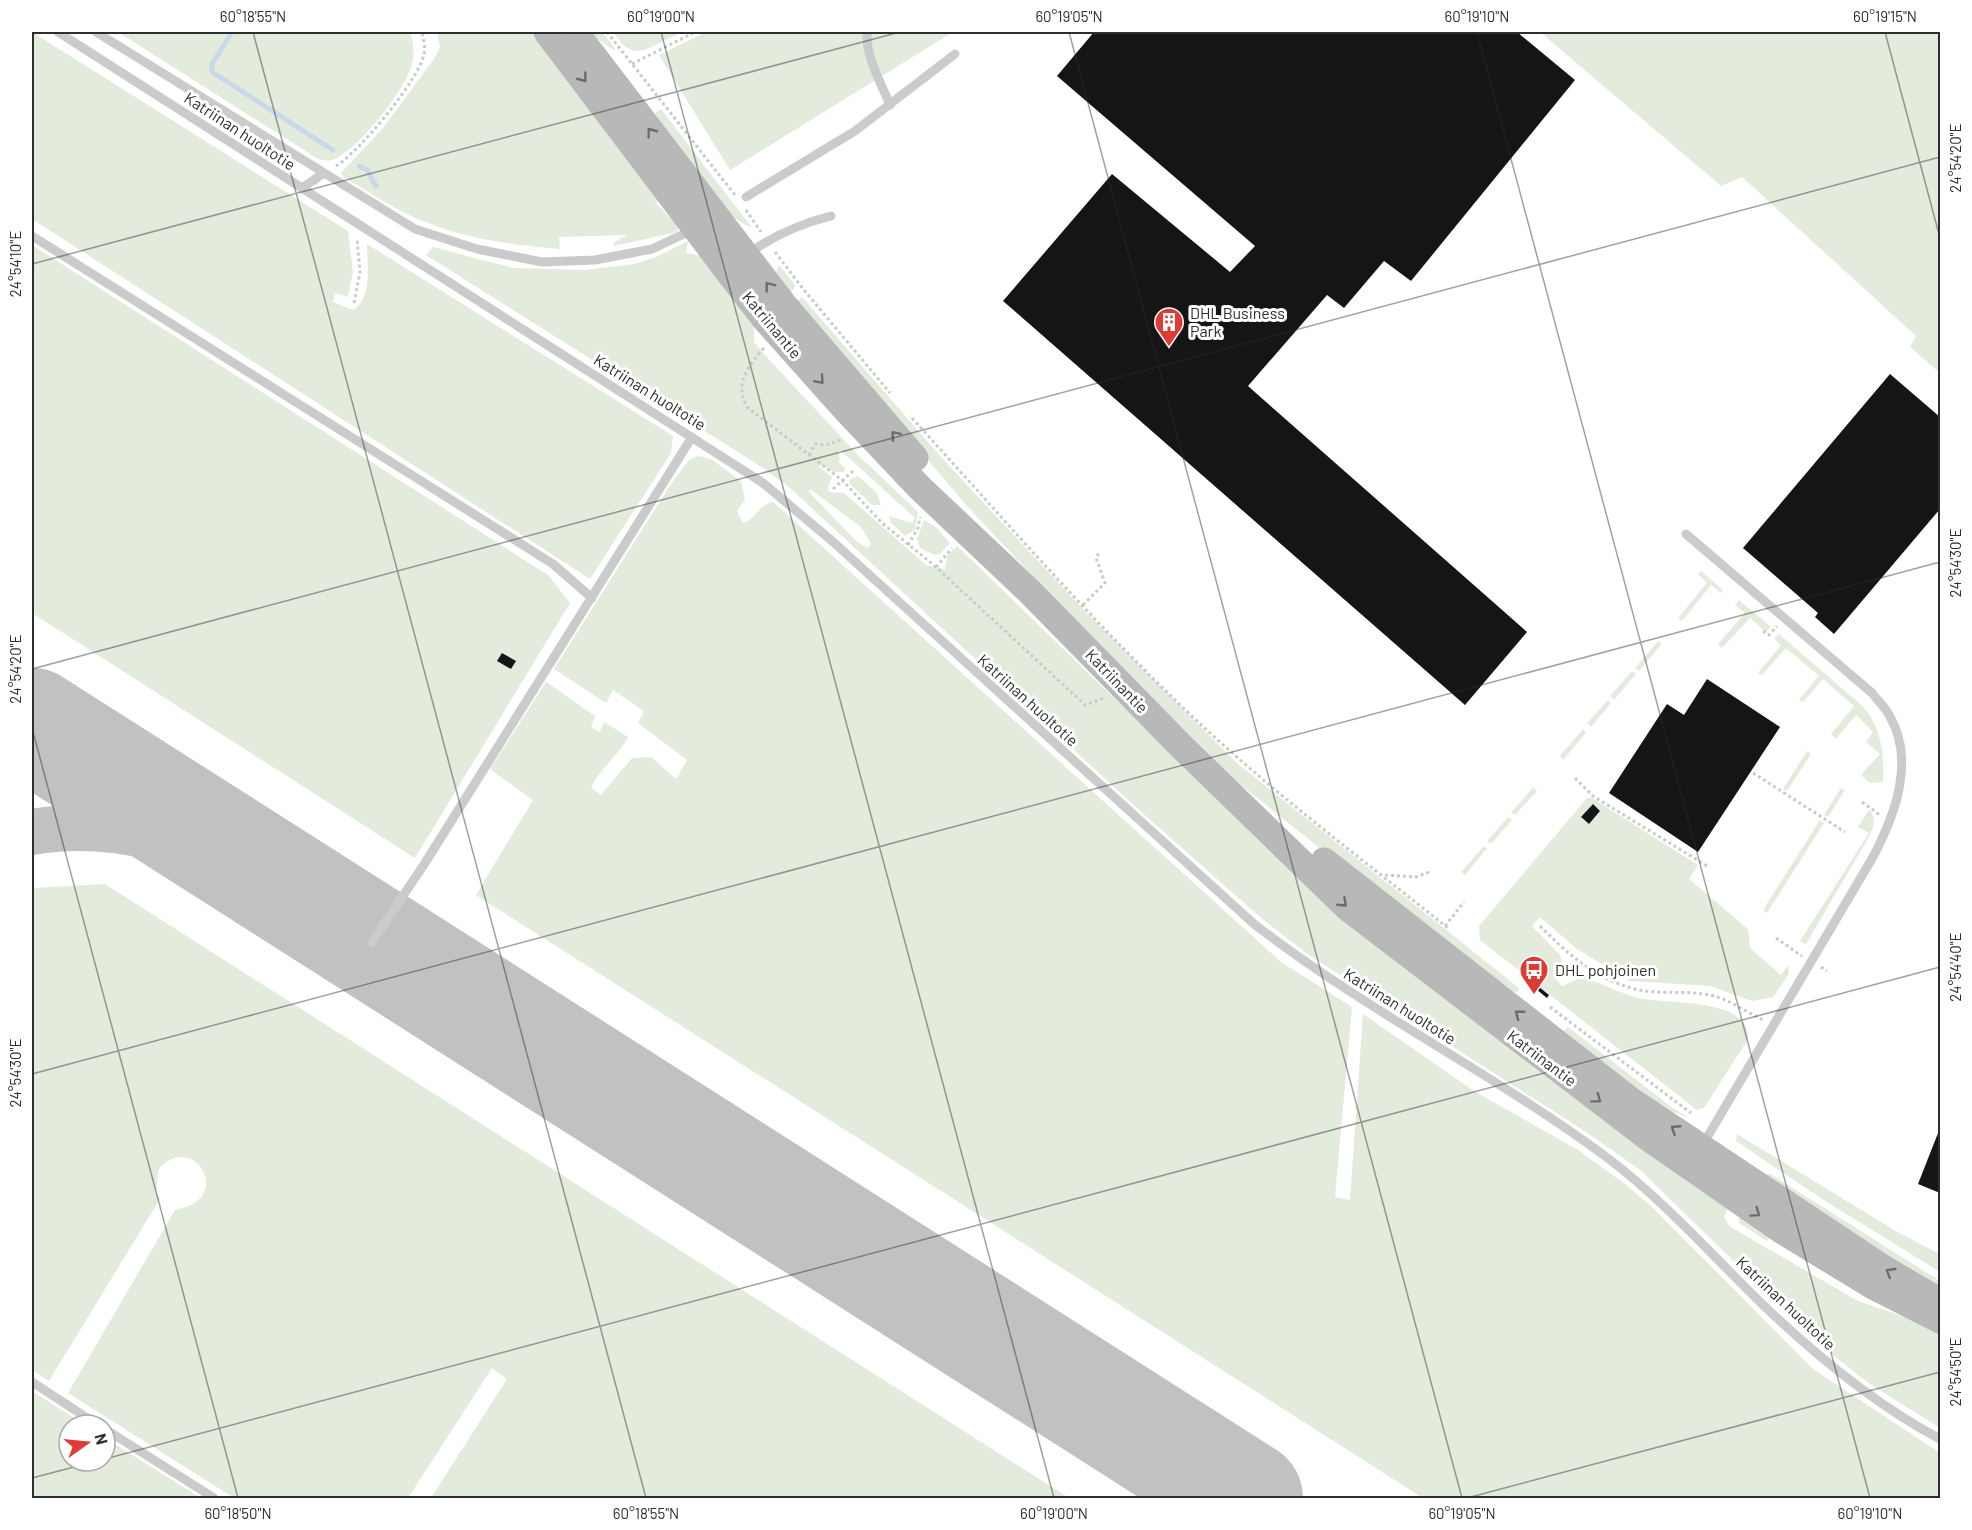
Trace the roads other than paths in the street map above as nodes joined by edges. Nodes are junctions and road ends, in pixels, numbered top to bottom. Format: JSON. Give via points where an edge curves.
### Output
{"nodes":[{"id":1,"x":58,"y":32,"type":"edge"},
{"id":2,"x":96,"y":32,"type":"edge"},
{"id":3,"x":548,"y":32,"type":"edge"},
{"id":4,"x":574,"y":32,"type":"edge"},
{"id":5,"x":867,"y":32,"type":"edge"},
{"id":6,"x":955,"y":54,"type":"dead end"},
{"id":7,"x":890,"y":105,"type":"junction"},
{"id":8,"x":324,"y":173,"type":"junction"},
{"id":9,"x":302,"y":188,"type":"junction"},
{"id":10,"x":742,"y":198,"type":"road end"},
{"id":11,"x":831,"y":216,"type":"dead end"},
{"id":12,"x":684,"y":234,"type":"dead end"},
{"id":13,"x":32,"y":236,"type":"edge"},
{"id":14,"x":746,"y":255,"type":"junction"},
{"id":15,"x":692,"y":436,"type":"junction"},
{"id":16,"x":1686,"y":534,"type":"dead end"},
{"id":17,"x":592,"y":598,"type":"junction"},
{"id":18,"x":372,"y":942,"type":"dead end"},
{"id":19,"x":1701,"y":1146,"type":"junction"},
{"id":20,"x":1941,"y":1302,"type":"edge"},
{"id":21,"x":1941,"y":1320,"type":"edge"},
{"id":22,"x":32,"y":1382,"type":"edge"},
{"id":23,"x":80,"y":1413,"type":"edge"},
{"id":24,"x":117,"y":1437,"type":"edge"},
{"id":25,"x":1941,"y":1439,"type":"edge"},
{"id":26,"x":214,"y":1498,"type":"edge"}],
"edges":[{"from":1,"to":9,"type":"lane","name":"Katriinan huoltotie"},
{"from":2,"to":8,"type":"lane"},
{"from":3,"to":14,"type":"main road","name":"Katriinantie","one_way":true},
{"from":14,"to":4,"type":"main road","name":"Katriinantie","one_way":true},
{"from":5,"to":7,"type":"lane","via":[[870,61]]},
{"from":6,"to":7,"type":"lane"},
{"from":7,"to":10,"type":"lane","via":[[855,131]]},
{"from":8,"to":9,"type":"lane"},
{"from":8,"to":12,"type":"lane","via":[[415,229],[477,249],[542,262],[595,260],[652,249]]},
{"from":9,"to":15,"type":"lane","name":"Katriinan huoltotie"},
{"from":11,"to":14,"type":"lane","via":[[797,225]]},
{"from":13,"to":17,"type":"lane","via":[[553,564]]},
{"from":14,"to":19,"type":"main road","name":"Katriinantie","via":[[765,319],[919,488],[1029,591],[1181,746],[1356,889],[1630,1100]]},
{"from":15,"to":17,"type":"lane"},
{"from":15,"to":25,"type":"lane","name":"Katriinan huoltotie","via":[[797,510],[1254,924],[1327,978],[1608,1159],[1651,1193],[1823,1359],[1892,1410]]},
{"from":16,"to":19,"type":"lane","via":[[1872,693],[1889,714],[1896,731],[1902,768],[1896,806],[1886,833]]},
{"from":17,"to":18,"type":"lane"},
{"from":20,"to":19,"type":"main road","name":"Katriinantie","one_way":true,"via":[[1876,1264]]},
{"from":19,"to":21,"type":"main road","name":"Katriinantie","one_way":true,"via":[[1781,1230],[1873,1286]]},
{"from":22,"to":23,"type":"lane"},
{"from":24,"to":26,"type":"lane"}]}
